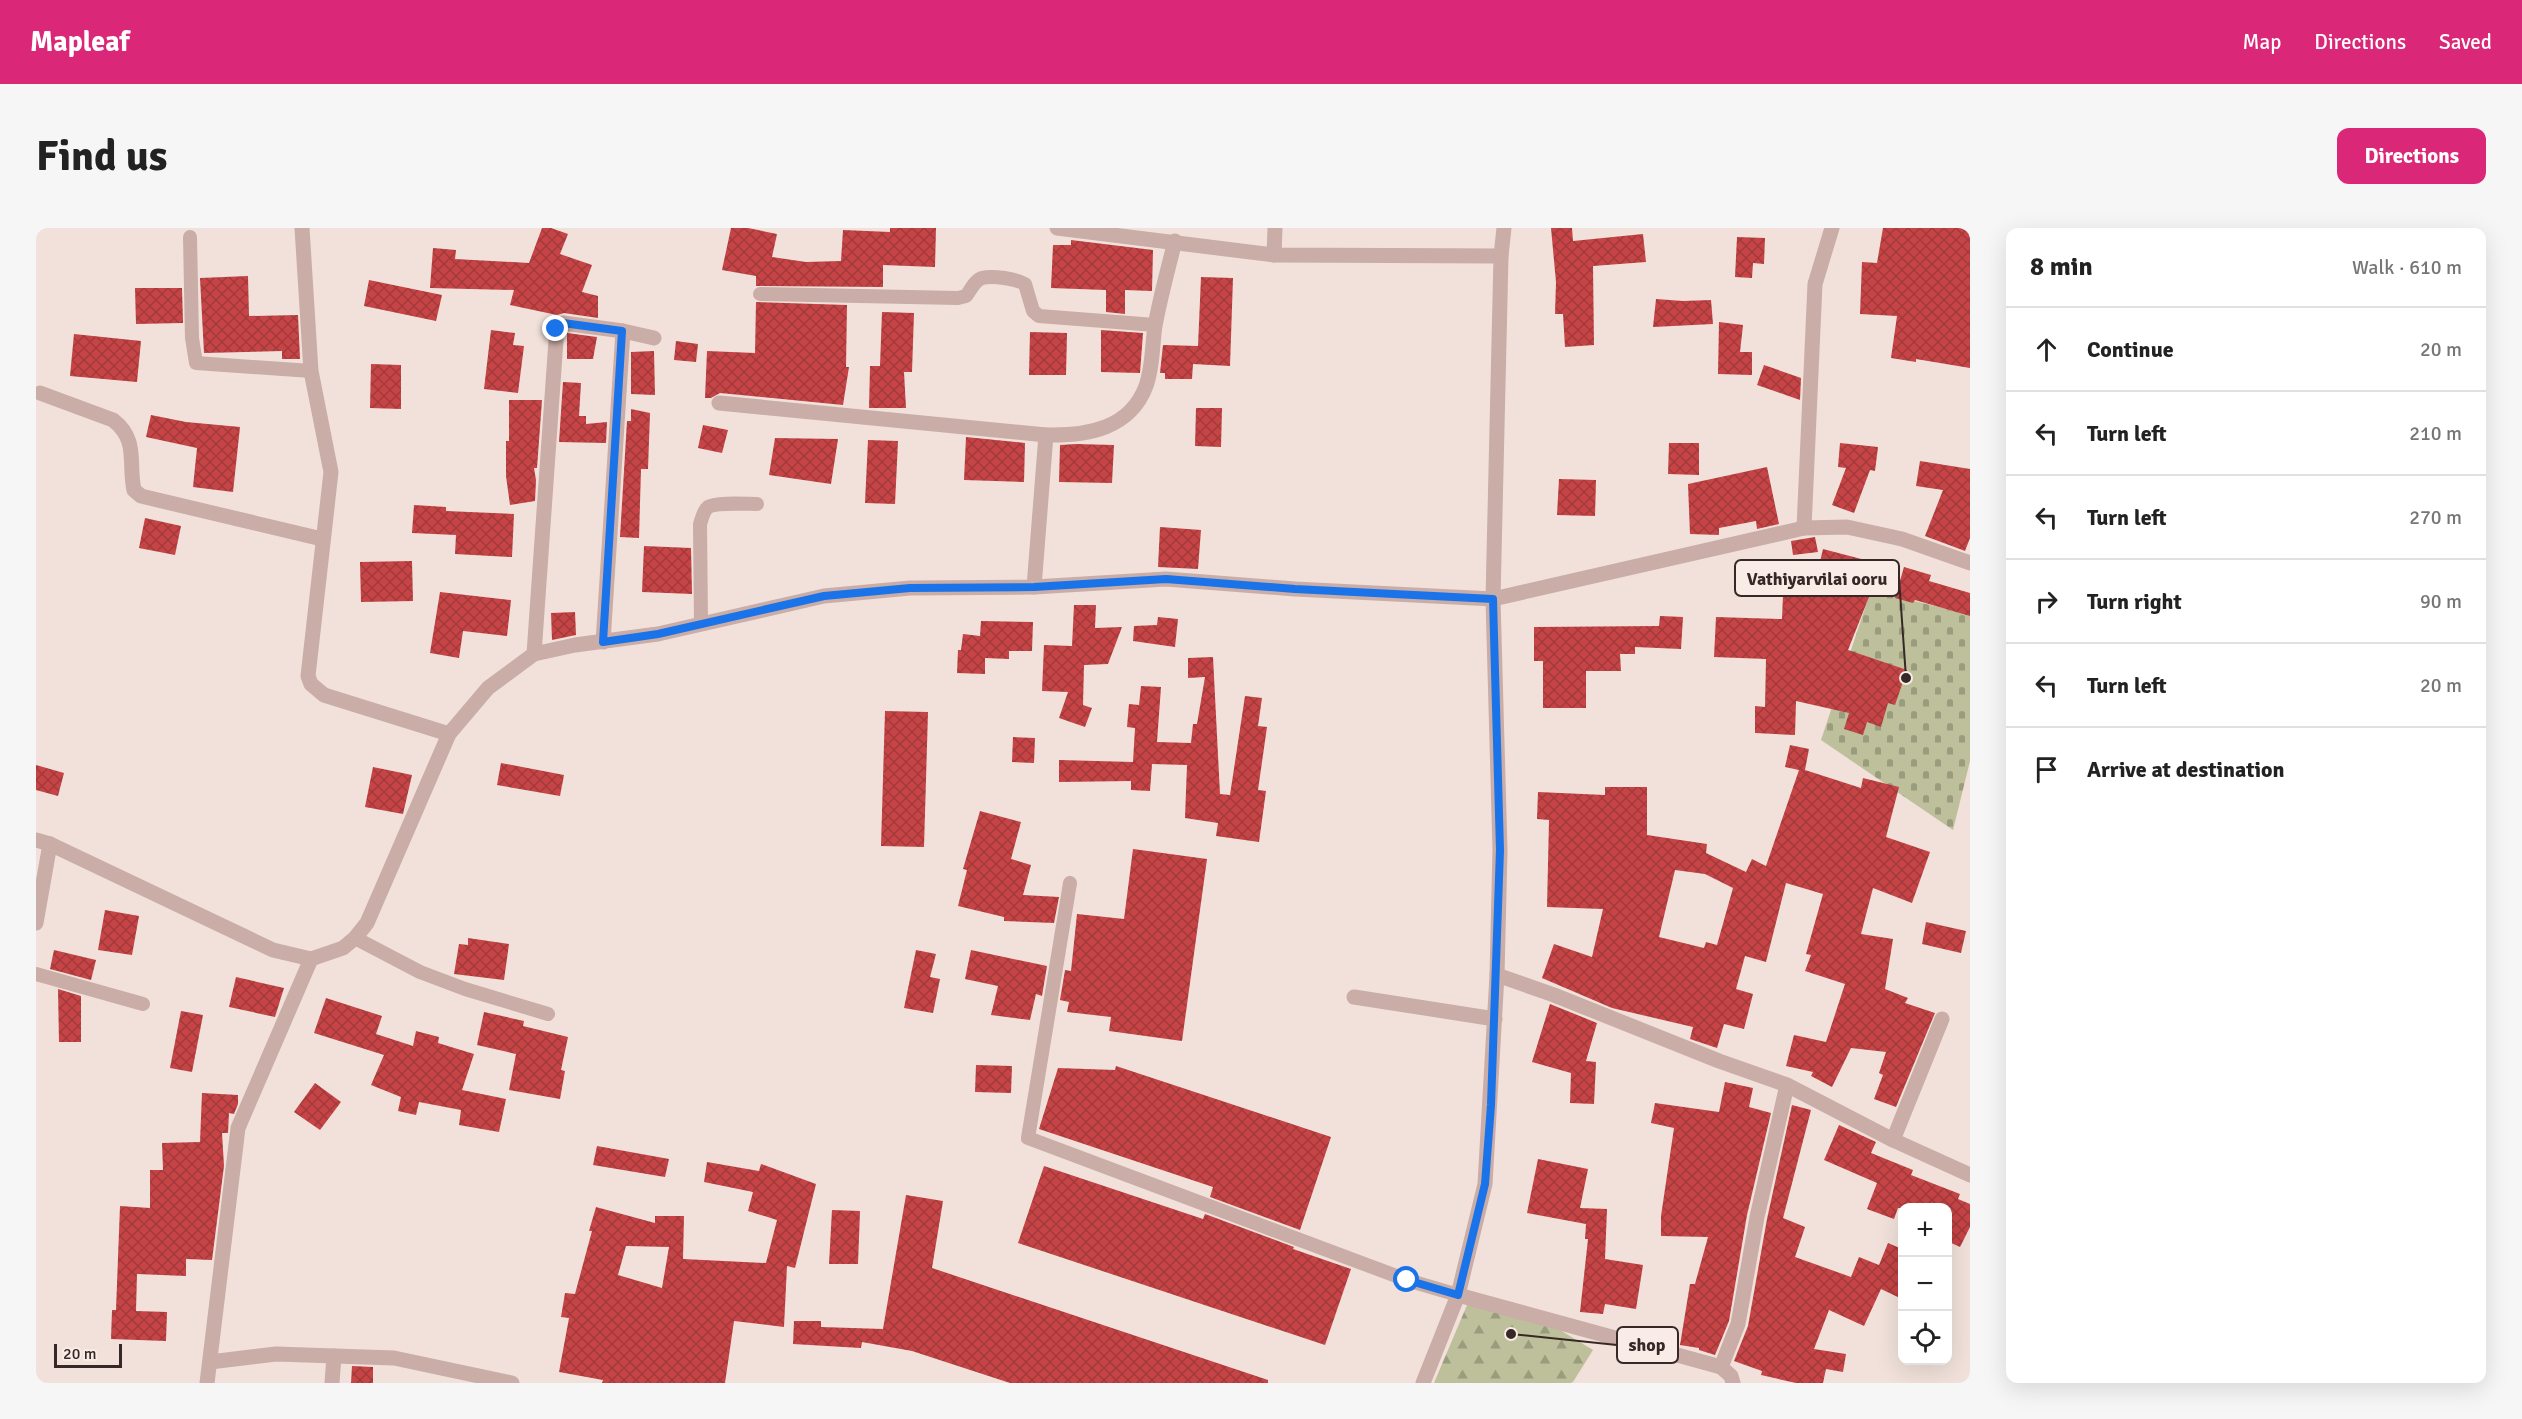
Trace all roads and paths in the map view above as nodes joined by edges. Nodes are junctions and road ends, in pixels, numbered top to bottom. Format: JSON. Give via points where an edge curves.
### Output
{"nodes":[{"id":1,"x":302,"y":228,"type":"edge"},
{"id":2,"x":1057,"y":228,"type":"edge"},
{"id":3,"x":1275,"y":228,"type":"edge"},
{"id":4,"x":1504,"y":228,"type":"edge"},
{"id":5,"x":1832,"y":228,"type":"edge"},
{"id":6,"x":190,"y":237,"type":"dead end"},
{"id":7,"x":1175,"y":241,"type":"junction"},
{"id":8,"x":1274,"y":255,"type":"junction"},
{"id":9,"x":1501,"y":256,"type":"junction"},
{"id":10,"x":760,"y":294,"type":"dead end"},
{"id":11,"x":1155,"y":325,"type":"junction"},
{"id":12,"x":622,"y":331,"type":"junction"},
{"id":13,"x":654,"y":338,"type":"dead end"},
{"id":14,"x":311,"y":370,"type":"junction"},
{"id":15,"x":40,"y":393,"type":"dead end"},
{"id":16,"x":719,"y":404,"type":"dead end"},
{"id":17,"x":1046,"y":435,"type":"junction"},
{"id":18,"x":757,"y":504,"type":"dead end"},
{"id":19,"x":1804,"y":528,"type":"junction"},
{"id":20,"x":322,"y":539,"type":"junction"},
{"id":21,"x":1970,"y":563,"type":"edge"},
{"id":22,"x":1034,"y":587,"type":"junction"},
{"id":23,"x":1493,"y":599,"type":"junction"},
{"id":24,"x":701,"y":624,"type":"junction"},
{"id":25,"x":603,"y":642,"type":"junction"},
{"id":26,"x":534,"y":654,"type":"junction"},
{"id":27,"x":448,"y":734,"type":"junction"},
{"id":28,"x":43,"y":842,"type":"edge"},
{"id":29,"x":1070,"y":883,"type":"dead end"},
{"id":30,"x":36,"y":923,"type":"edge"},
{"id":31,"x":355,"y":938,"type":"junction"},
{"id":32,"x":311,"y":959,"type":"junction"},
{"id":33,"x":36,"y":974,"type":"edge"},
{"id":34,"x":1497,"y":975,"type":"junction"},
{"id":35,"x":1353,"y":997,"type":"dead end"},
{"id":36,"x":143,"y":1004,"type":"dead end"},
{"id":37,"x":548,"y":1014,"type":"dead end"},
{"id":38,"x":1495,"y":1019,"type":"junction"},
{"id":39,"x":1942,"y":1019,"type":"dead end"},
{"id":40,"x":1787,"y":1084,"type":"junction"},
{"id":41,"x":1893,"y":1140,"type":"junction"},
{"id":42,"x":1970,"y":1175,"type":"edge"},
{"id":43,"x":1458,"y":1295,"type":"junction"},
{"id":44,"x":334,"y":1356,"type":"junction"},
{"id":45,"x":210,"y":1362,"type":"junction"},
{"id":46,"x":1721,"y":1366,"type":"junction"},
{"id":47,"x":207,"y":1383,"type":"edge"},
{"id":48,"x":332,"y":1383,"type":"edge"},
{"id":49,"x":512,"y":1383,"type":"edge"},
{"id":50,"x":1423,"y":1383,"type":"edge"},
{"id":51,"x":1733,"y":1383,"type":"edge"}],
"edges":[{"from":1,"to":14,"type":"street"},
{"from":2,"to":7,"type":"street"},
{"from":3,"to":8,"type":"street"},
{"from":4,"to":9,"type":"street"},
{"from":5,"to":19,"type":"street","via":[[1815,284]]},
{"from":6,"to":14,"type":"lane","via":[[196,363]]},
{"from":7,"to":8,"type":"street"},
{"from":7,"to":11,"type":"street"},
{"from":8,"to":9,"type":"street"},
{"from":9,"to":23,"type":"street"},
{"from":10,"to":11,"type":"lane","via":[[958,298],[966,296],[982,278],[991,278],[1025,284],[1033,310],[1040,316]]},
{"from":11,"to":17,"type":"street","via":[[1146,386],[1129,413],[1093,433]]},
{"from":12,"to":13,"type":"street"},
{"from":12,"to":25,"type":"street"},
{"from":12,"to":26,"type":"street","via":[[563,323],[557,326]]},
{"from":14,"to":20,"type":"street","via":[[331,472]]},
{"from":15,"to":20,"type":"street","via":[[113,420],[123,428],[129,438],[134,490],[141,496]]},
{"from":16,"to":17,"type":"street"},
{"from":17,"to":22,"type":"street"},
{"from":18,"to":24,"type":"lane","via":[[716,505],[703,514]]},
{"from":19,"to":21,"type":"street","via":[[1847,527],[1902,539]]},
{"from":19,"to":23,"type":"street"},
{"from":20,"to":27,"type":"street","via":[[307,669],[311,684],[324,695]]},
{"from":22,"to":23,"type":"street","via":[[1166,579]]},
{"from":22,"to":24,"type":"street","via":[[910,588],[824,596]]},
{"from":23,"to":34,"type":"street","via":[[1500,850]]},
{"from":24,"to":25,"type":"street"},
{"from":25,"to":26,"type":"street"},
{"from":26,"to":27,"type":"street","via":[[488,688]]},
{"from":27,"to":31,"type":"street","via":[[367,923]]},
{"from":28,"to":30,"type":"street"},
{"from":28,"to":32,"type":"street","via":[[273,950]]},
{"from":29,"to":43,"type":"lane","via":[[1028,1138],[1407,1280]]},
{"from":31,"to":32,"type":"street","via":[[343,948]]},
{"from":31,"to":37,"type":"lane","via":[[420,972]]},
{"from":32,"to":45,"type":"street","via":[[238,1128]]},
{"from":33,"to":36,"type":"lane"},
{"from":34,"to":38,"type":"street"},
{"from":34,"to":40,"type":"street"},
{"from":35,"to":38,"type":"street"},
{"from":38,"to":43,"type":"street","via":[[1485,1184]]},
{"from":39,"to":41,"type":"street"},
{"from":40,"to":41,"type":"street"},
{"from":40,"to":46,"type":"street","via":[[1738,1324]]},
{"from":41,"to":42,"type":"street"},
{"from":43,"to":46,"type":"street"},
{"from":43,"to":50,"type":"street"},
{"from":44,"to":45,"type":"street","via":[[276,1354]]},
{"from":44,"to":48,"type":"street"},
{"from":44,"to":49,"type":"street","via":[[394,1358]]},
{"from":45,"to":47,"type":"street"},
{"from":46,"to":51,"type":"street"}]}
